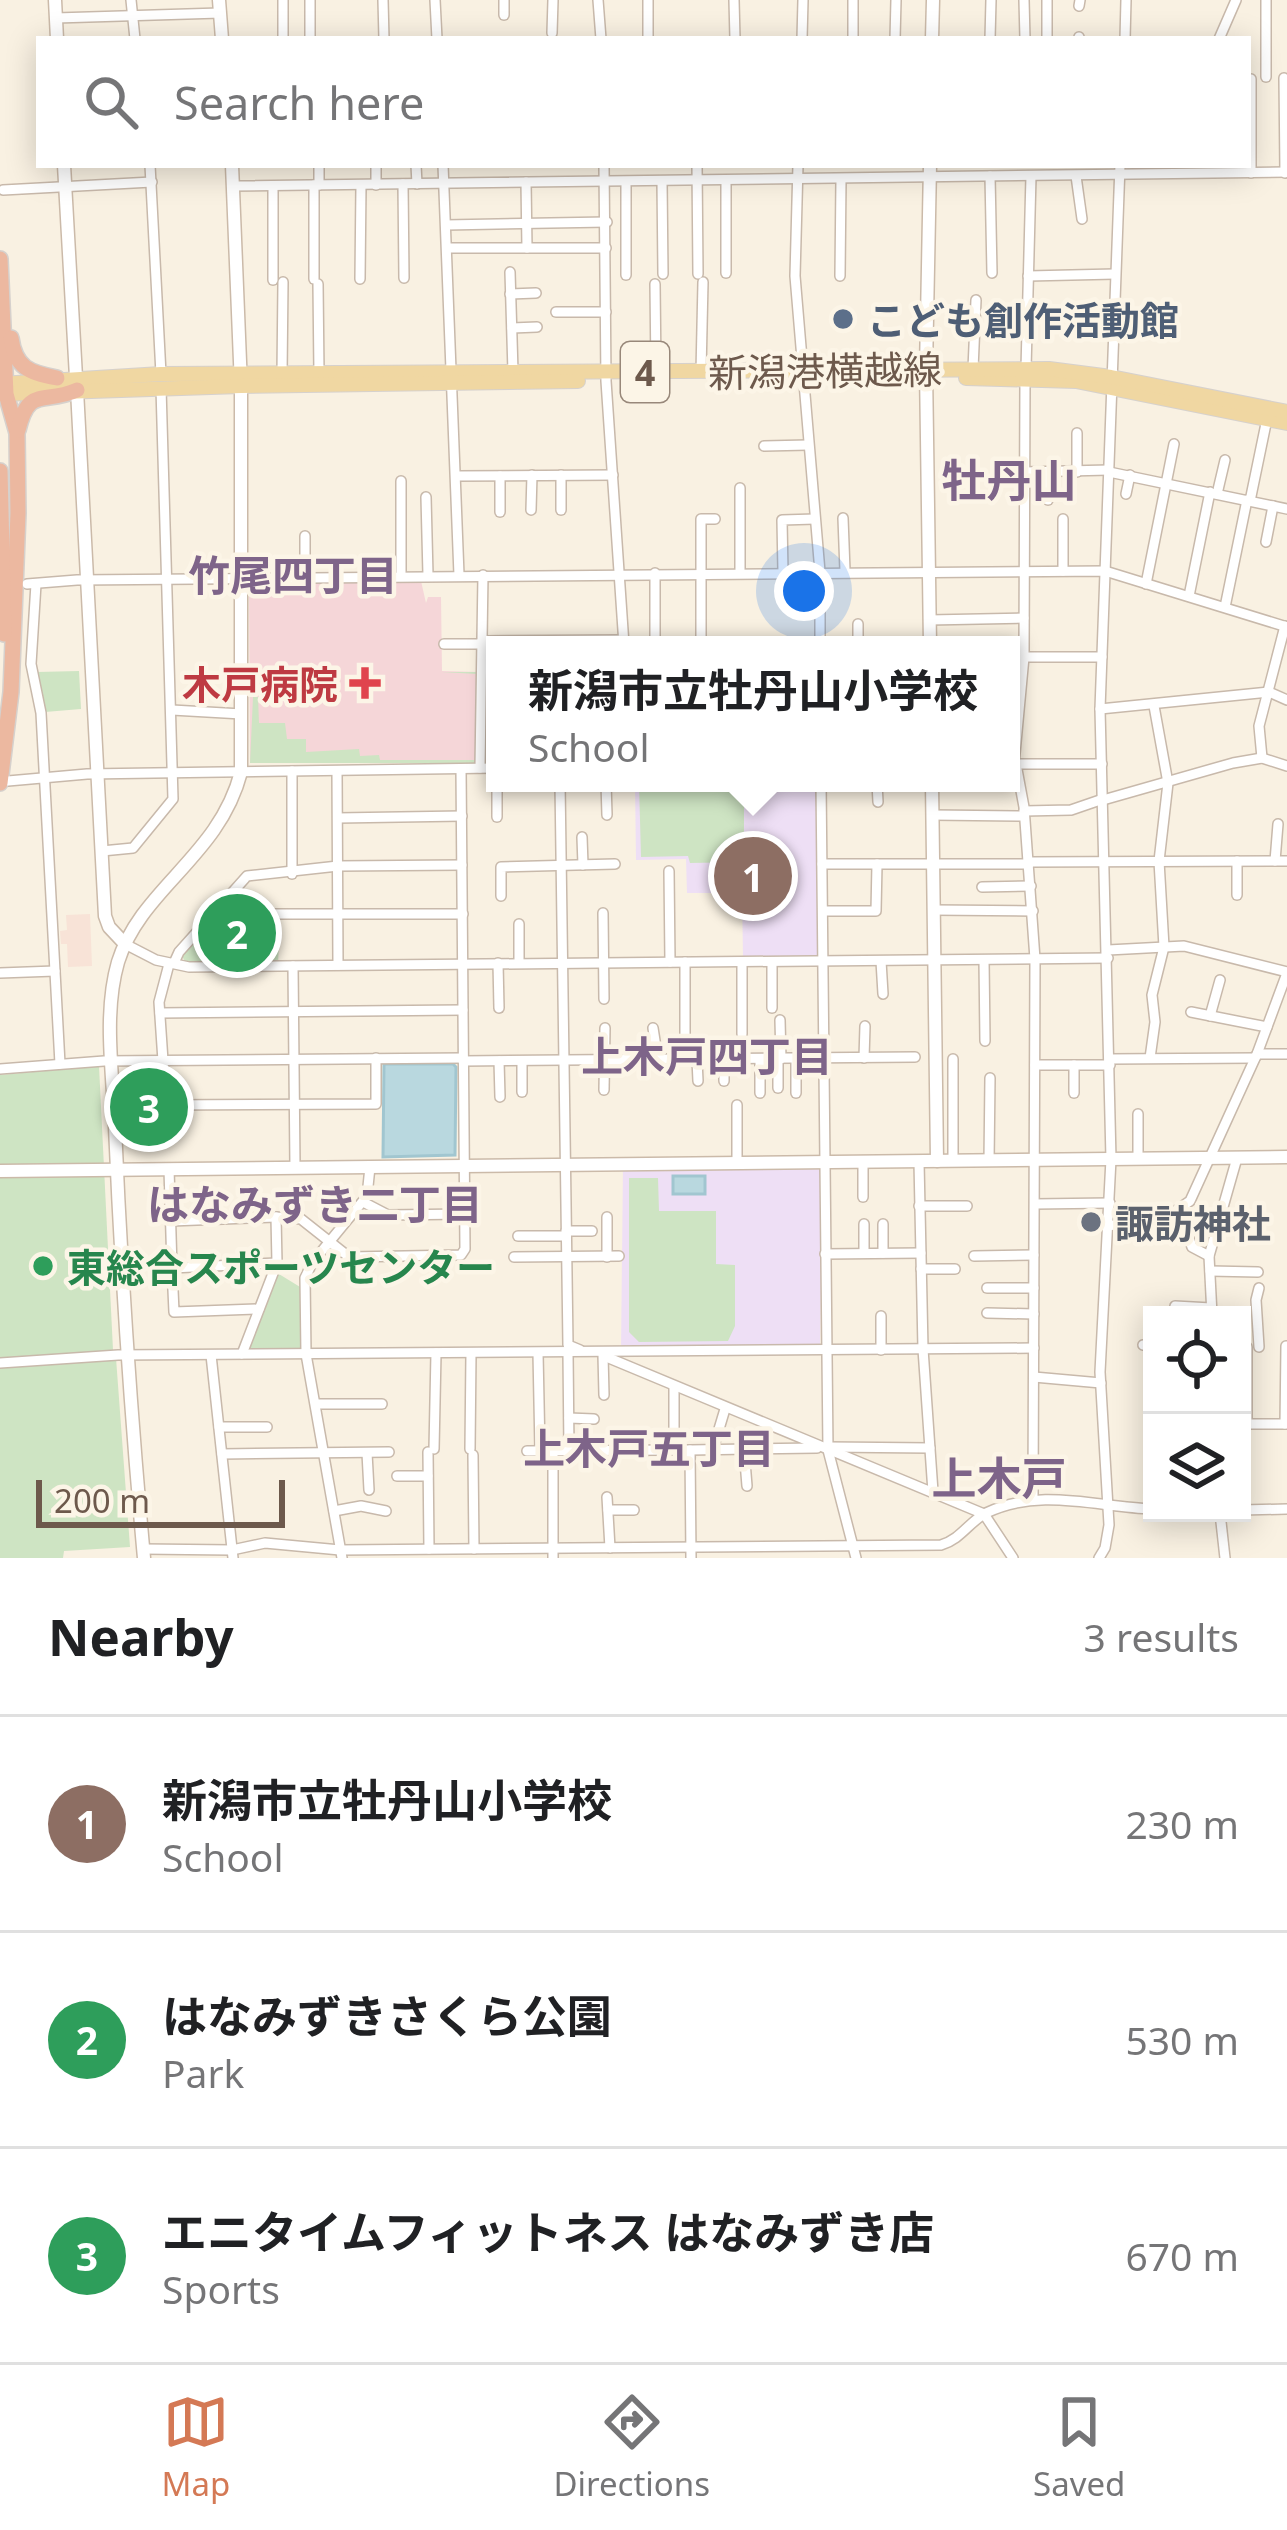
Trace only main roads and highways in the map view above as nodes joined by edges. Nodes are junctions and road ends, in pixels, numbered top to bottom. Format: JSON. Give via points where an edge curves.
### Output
{"nodes":[{"id":1,"x":0,"y":259,"type":"edge"},
{"id":2,"x":2,"y":278,"type":"edge"},
{"id":3,"x":926,"y":374,"type":"junction"},
{"id":4,"x":1025,"y":374,"type":"junction"},
{"id":5,"x":802,"y":375,"type":"junction"},
{"id":6,"x":606,"y":377,"type":"junction"},
{"id":7,"x":57,"y":378,"type":"junction"},
{"id":8,"x":452,"y":378,"type":"junction"},
{"id":9,"x":241,"y":380,"type":"junction"},
{"id":10,"x":76,"y":384,"type":"junction"},
{"id":11,"x":3,"y":389,"type":"edge"},
{"id":12,"x":1287,"y":412,"type":"edge"},
{"id":13,"x":1268,"y":414,"type":"junction"},
{"id":14,"x":1287,"y":423,"type":"edge"},
{"id":15,"x":17,"y":433,"type":"junction"},
{"id":16,"x":0,"y":471,"type":"edge"},
{"id":17,"x":2,"y":502,"type":"edge"},
{"id":18,"x":0,"y":715,"type":"edge"},
{"id":19,"x":4,"y":782,"type":"edge"}],
"edges":[{"from":1,"to":2,"type":"highway"},
{"from":2,"to":7,"type":"highway","via":[[14,353],[28,371]]},
{"from":2,"to":11,"type":"highway"},
{"from":3,"to":4,"type":"main road","name":"新潟港横越線","number":"4"},
{"from":3,"to":4,"type":"main road","name":"新潟港横越線","number":"4"},
{"from":3,"to":5,"type":"main road","name":"新潟港横越線","number":"4"},
{"from":4,"to":13,"type":"main road","name":"新潟港横越線","number":"4","via":[[1112,382]]},
{"from":5,"to":6,"type":"main road","name":"新潟港横越線","number":"4"},
{"from":5,"to":6,"type":"main road","name":"新潟港横越線","number":"4"},
{"from":6,"to":8,"type":"main road","name":"新潟港横越線","number":"4"},
{"from":6,"to":8,"type":"main road","name":"新潟港横越線","number":"4"},
{"from":7,"to":10,"type":"main road","name":"新潟港横越線","number":"4"},
{"from":7,"to":11,"type":"main road","name":"新潟港横越線","number":"4"},
{"from":8,"to":9,"type":"main road","name":"新潟港横越線","number":"4"},
{"from":8,"to":9,"type":"main road","name":"新潟港横越線","number":"4"},
{"from":9,"to":10,"type":"main road","name":"新潟港横越線","number":"4"},
{"from":10,"to":11,"type":"main road","name":"新潟港横越線","number":"4"},
{"from":10,"to":15,"type":"highway","via":[[23,407]]},
{"from":11,"to":15,"type":"highway"},
{"from":12,"to":13,"type":"main road","name":"新潟港横越線","number":"4"},
{"from":13,"to":14,"type":"main road","name":"新潟港横越線","number":"4"},
{"from":15,"to":19,"type":"highway"},
{"from":16,"to":17,"type":"highway"},
{"from":17,"to":18,"type":"highway"}]}
